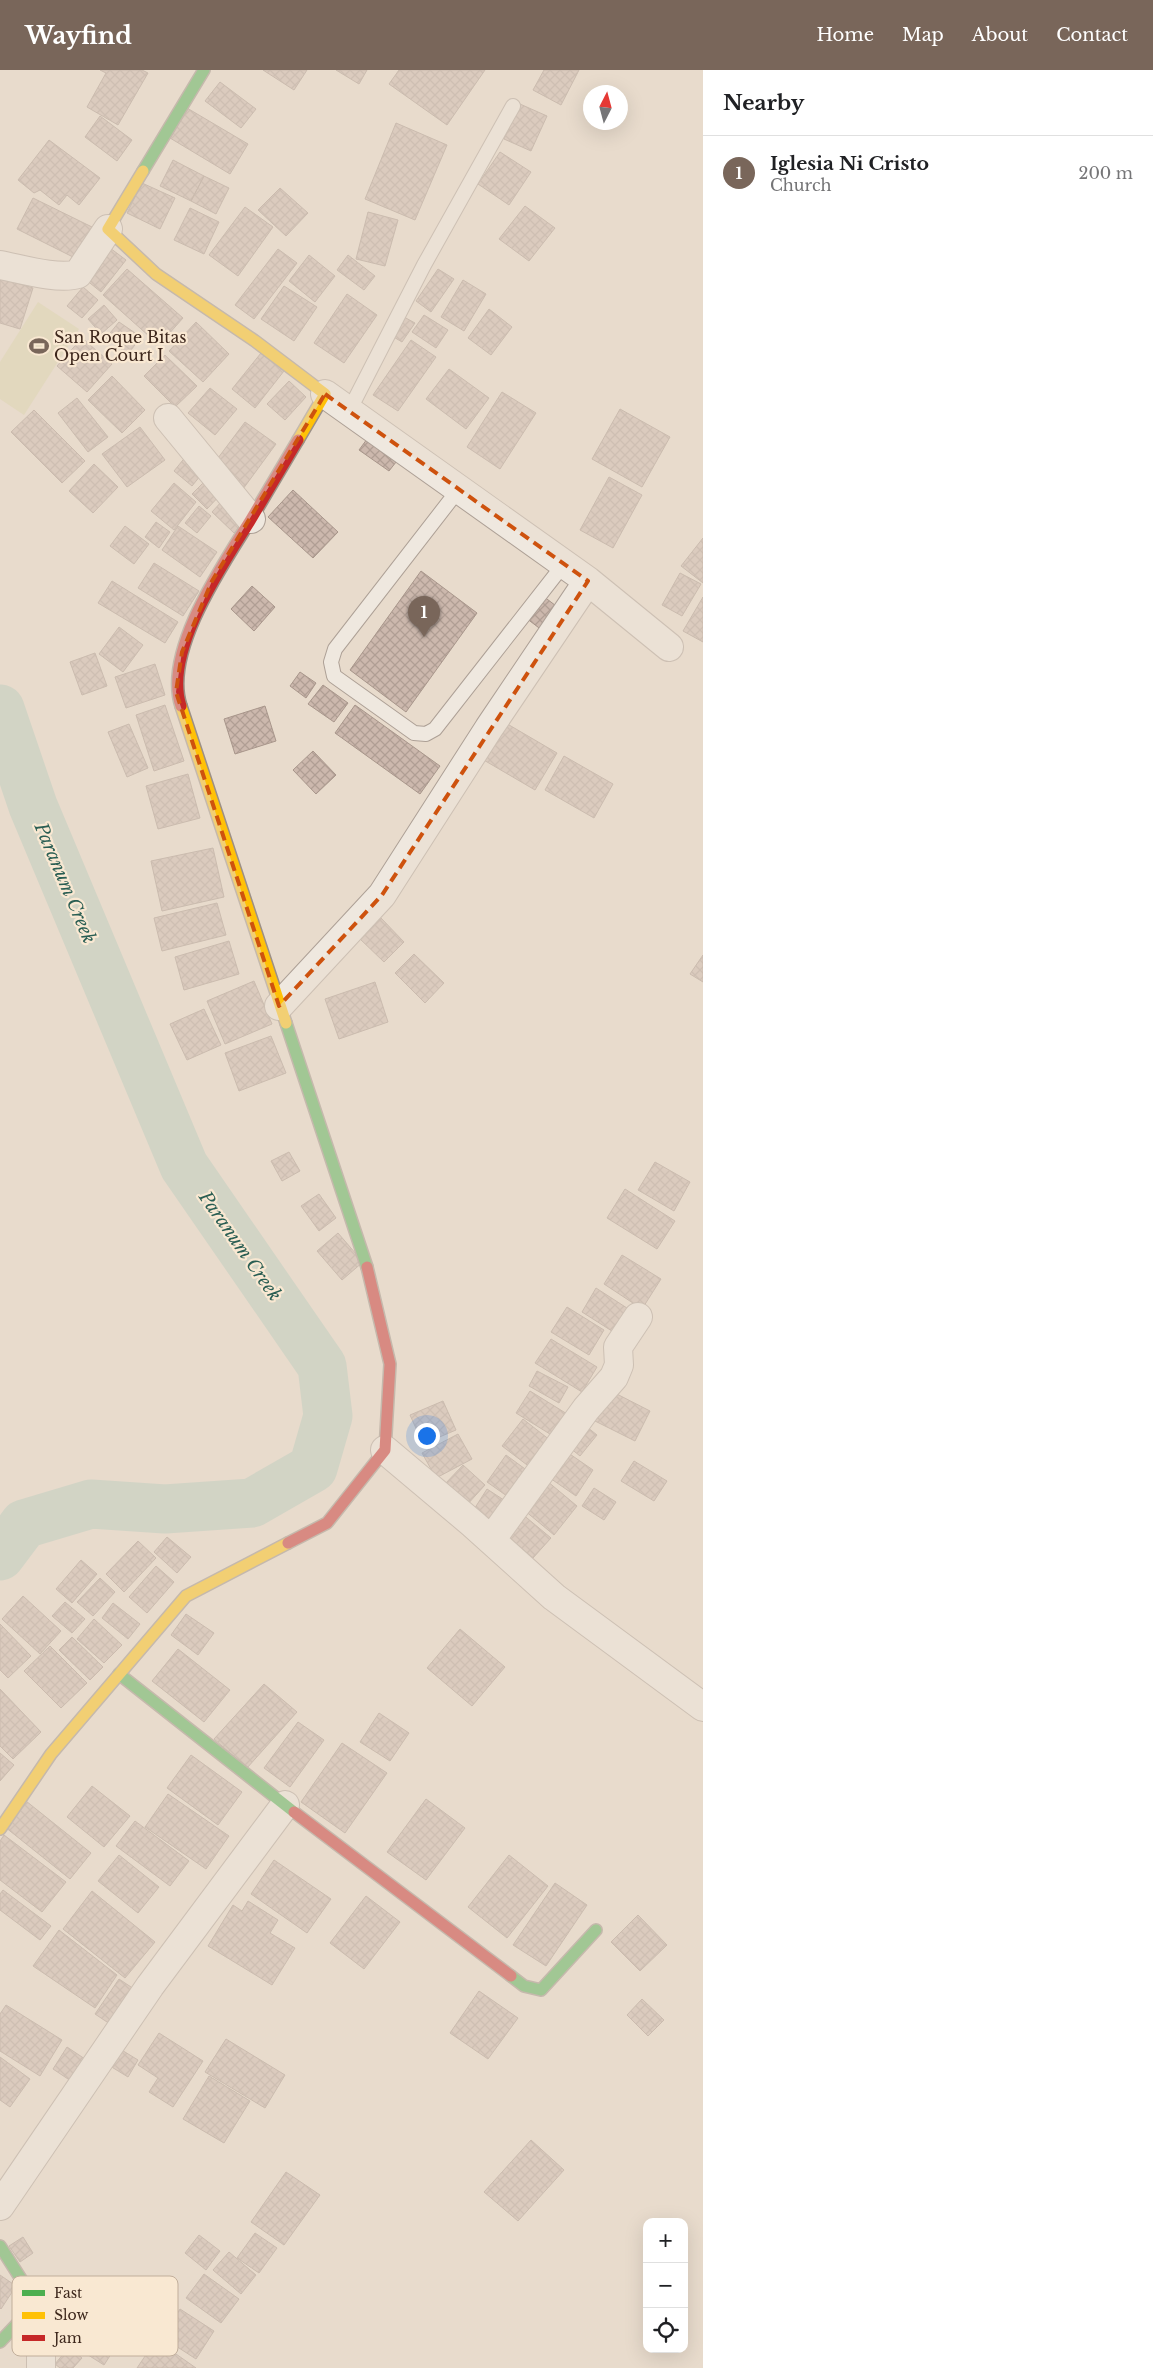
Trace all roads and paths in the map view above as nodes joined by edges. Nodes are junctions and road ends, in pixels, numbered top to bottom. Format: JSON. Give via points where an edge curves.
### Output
{"nodes":[{"id":1,"x":204,"y":70,"type":"edge"},
{"id":2,"x":513,"y":106,"type":"dead end"},
{"id":3,"x":108,"y":230,"type":"junction"},
{"id":4,"x":0,"y":265,"type":"edge"},
{"id":5,"x":325,"y":394,"type":"junction"},
{"id":6,"x":349,"y":411,"type":"junction"},
{"id":7,"x":168,"y":418,"type":"dead end"},
{"id":8,"x":459,"y":489,"type":"junction"},
{"id":9,"x":251,"y":519,"type":"junction"},
{"id":10,"x":564,"y":564,"type":"junction"},
{"id":11,"x":588,"y":581,"type":"junction"},
{"id":12,"x":669,"y":647,"type":"dead end"},
{"id":13,"x":280,"y":1006,"type":"junction"},
{"id":14,"x":638,"y":1317,"type":"dead end"},
{"id":15,"x":385,"y":1450,"type":"junction"},
{"id":16,"x":491,"y":1540,"type":"junction"},
{"id":17,"x":119,"y":1674,"type":"junction"},
{"id":18,"x":703,"y":1706,"type":"edge"},
{"id":19,"x":285,"y":1805,"type":"junction"},
{"id":20,"x":0,"y":1830,"type":"edge"},
{"id":21,"x":596,"y":1930,"type":"dead end"},
{"id":22,"x":0,"y":2206,"type":"edge"},
{"id":23,"x":0,"y":2246,"type":"edge"},
{"id":24,"x":19,"y":2276,"type":"edge"},
{"id":25,"x":12,"y":2330,"type":"edge"},
{"id":26,"x":0,"y":2342,"type":"edge"}],
"edges":[{"from":1,"to":3,"type":"street"},
{"from":2,"to":6,"type":"lane","via":[[424,265]]},
{"from":3,"to":4,"type":"street","via":[[78,274],[56,275]]},
{"from":3,"to":5,"type":"street","via":[[156,274],[255,341]]},
{"from":5,"to":6,"type":"street"},
{"from":5,"to":9,"type":"street"},
{"from":6,"to":8,"type":"street"},
{"from":7,"to":9,"type":"street"},
{"from":8,"to":10,"type":"street"},
{"from":8,"to":10,"type":"lane","via":[[335,649],[331,662],[334,676],[414,733],[426,734],[435,729]]},
{"from":9,"to":13,"type":"street","via":[[212,582],[182,652],[176,672],[176,692]]},
{"from":10,"to":11,"type":"street"},
{"from":11,"to":12,"type":"street"},
{"from":11,"to":13,"type":"street","via":[[382,895]]},
{"from":13,"to":15,"type":"street","via":[[371,1280],[390,1364]]},
{"from":14,"to":16,"type":"street","via":[[618,1347],[619,1365],[614,1377],[586,1409]]},
{"from":15,"to":16,"type":"street"},
{"from":15,"to":17,"type":"street","via":[[328,1524],[186,1596]]},
{"from":16,"to":18,"type":"street","via":[[554,1597]]},
{"from":17,"to":19,"type":"street"},
{"from":17,"to":20,"type":"street","via":[[51,1754]]},
{"from":19,"to":21,"type":"street","via":[[524,1986],[541,1990]]},
{"from":19,"to":22,"type":"street","via":[[150,1986]]},
{"from":23,"to":24,"type":"street"},
{"from":25,"to":26,"type":"street"}]}
